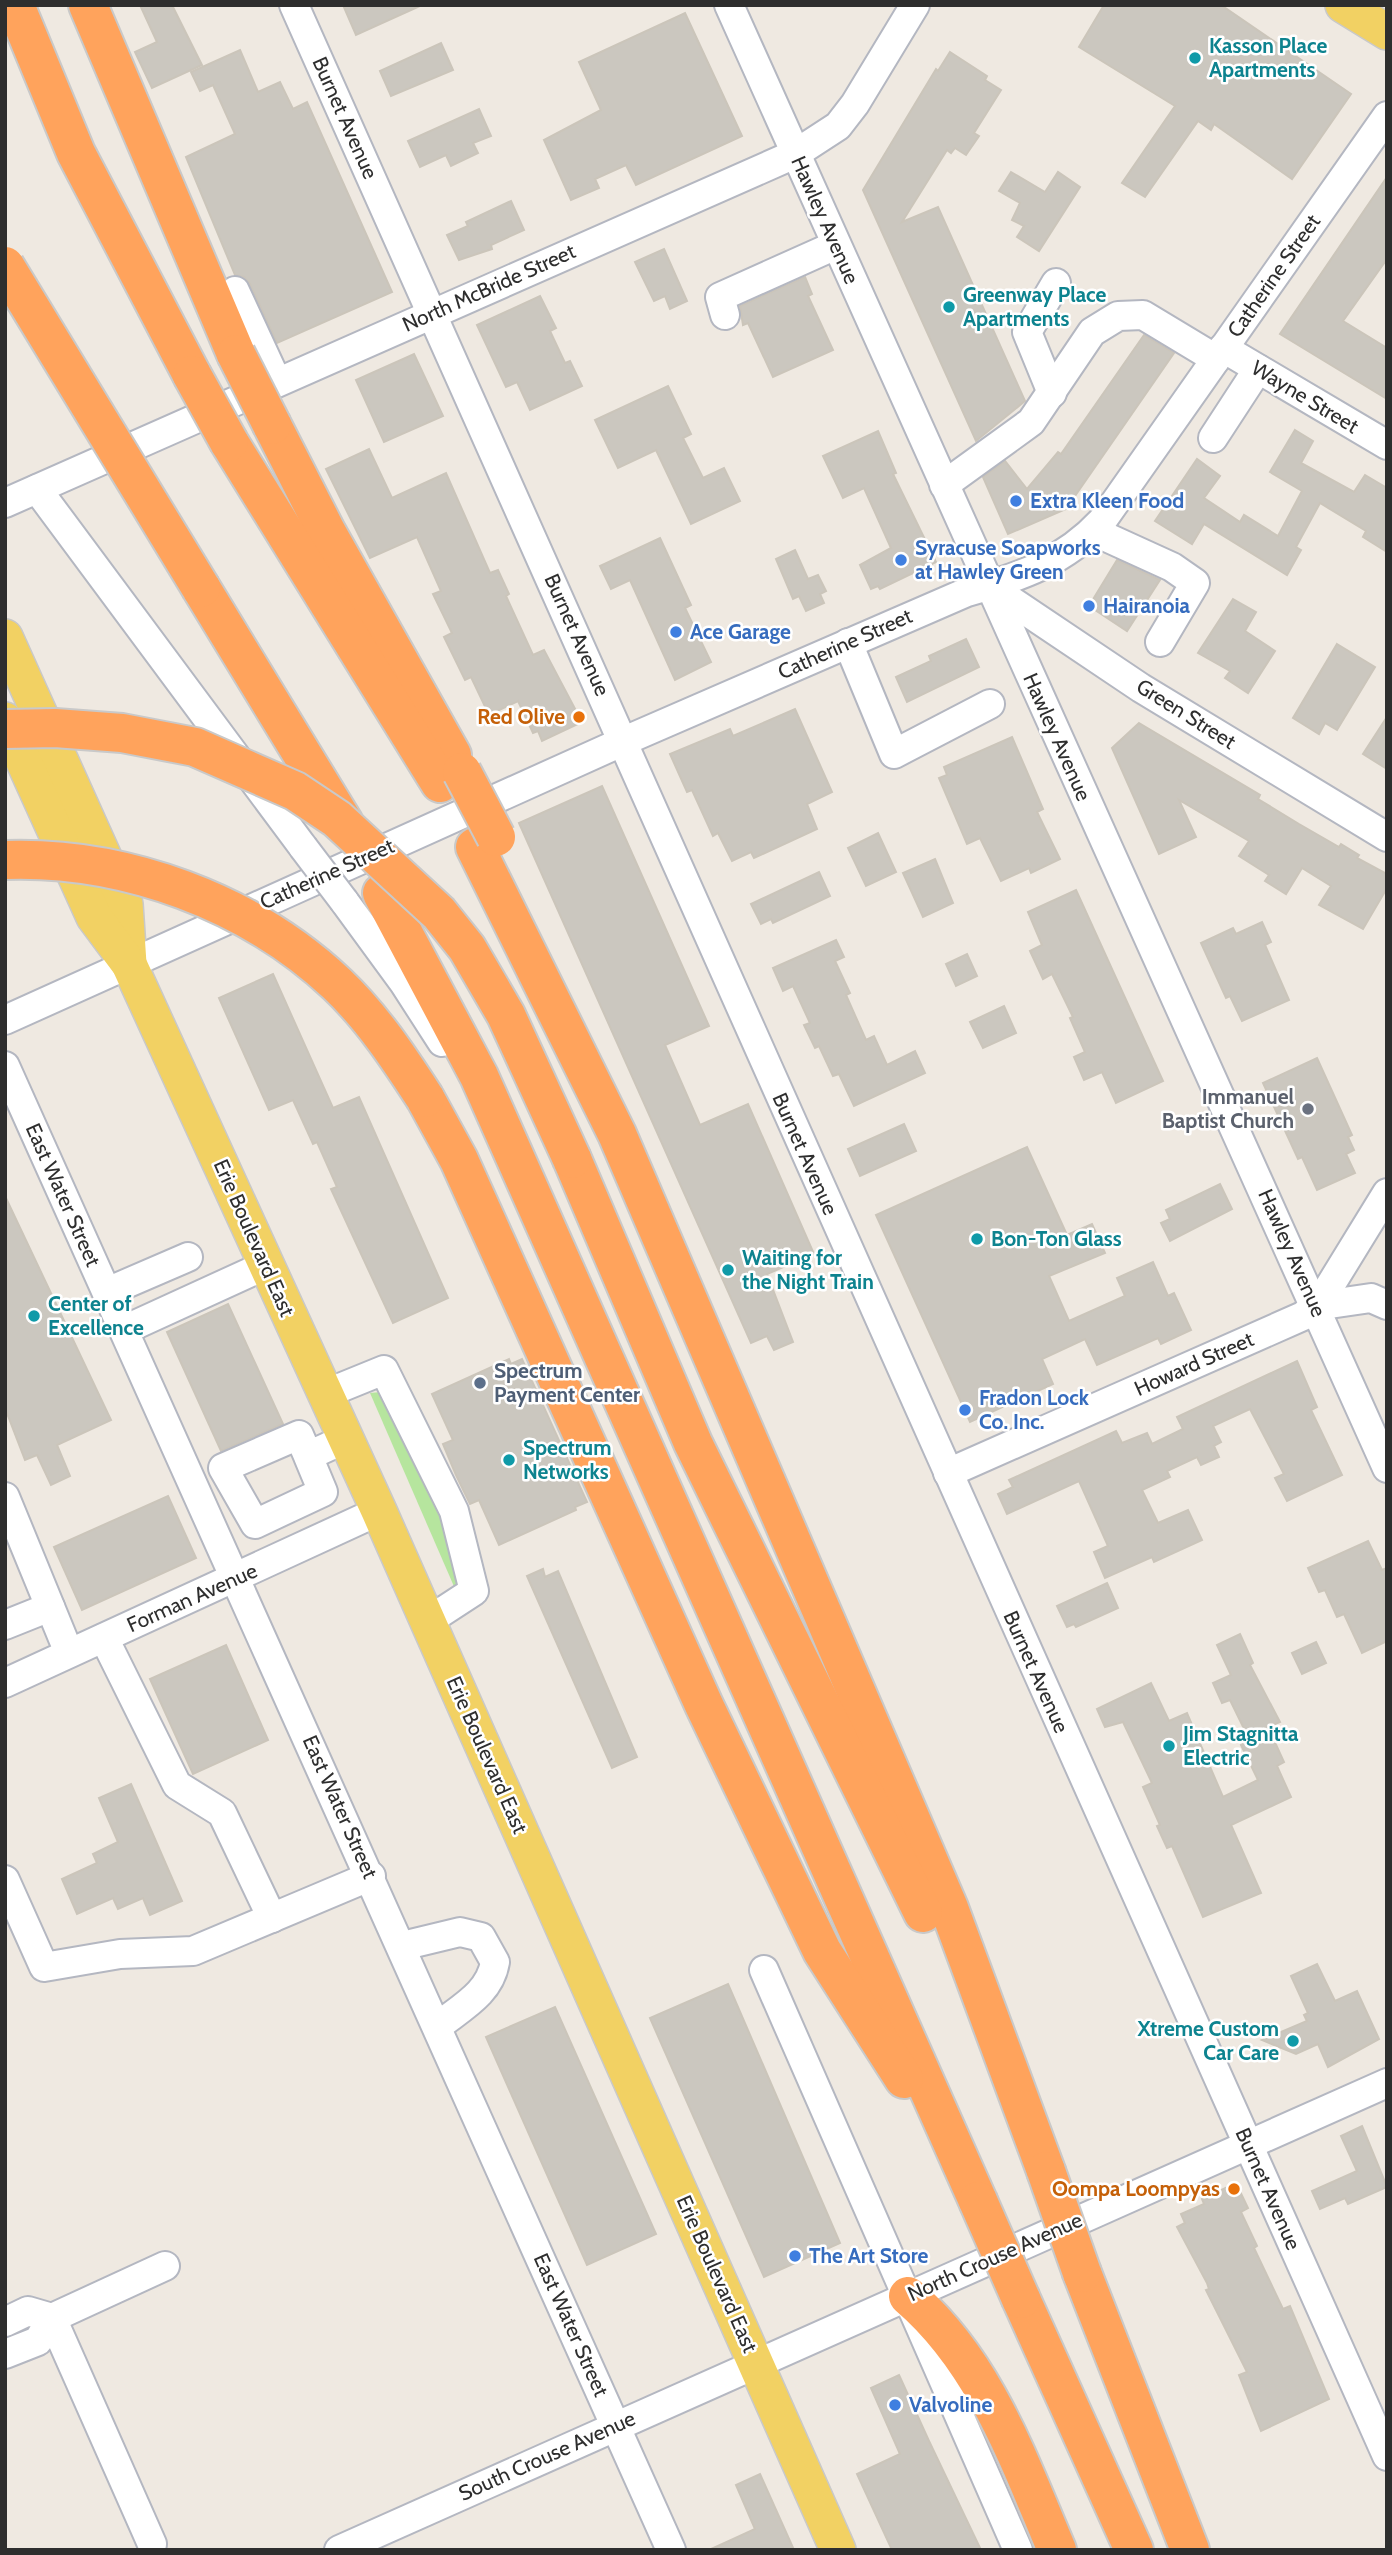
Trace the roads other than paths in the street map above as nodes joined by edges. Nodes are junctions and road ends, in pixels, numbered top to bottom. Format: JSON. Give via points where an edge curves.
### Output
{"nodes":[{"id":1,"x":88,"y":5,"type":"edge"},
{"id":2,"x":294,"y":5,"type":"edge"},
{"id":3,"x":729,"y":5,"type":"edge"},
{"id":4,"x":915,"y":5,"type":"edge"},
{"id":5,"x":1343,"y":5,"type":"edge"},
{"id":6,"x":19,"y":15,"type":"edge"},
{"id":7,"x":1387,"y":32,"type":"edge"},
{"id":8,"x":1387,"y":116,"type":"edge"},
{"id":9,"x":795,"y":154,"type":"junction"},
{"id":10,"x":836,"y":245,"type":"junction"},
{"id":11,"x":5,"y":266,"type":"edge"},
{"id":12,"x":1056,"y":283,"type":"dead end"},
{"id":13,"x":235,"y":291,"type":"dead end"},
{"id":14,"x":432,"y":313,"type":"junction"},
{"id":15,"x":725,"y":315,"type":"dead end"},
{"id":16,"x":1219,"y":354,"type":"junction"},
{"id":17,"x":1258,"y":369,"type":"junction"},
{"id":18,"x":277,"y":382,"type":"junction"},
{"id":19,"x":1052,"y":393,"type":"junction"},
{"id":20,"x":1213,"y":439,"type":"dead end"},
{"id":21,"x":1387,"y":446,"type":"edge"},
{"id":22,"x":944,"y":485,"type":"junction"},
{"id":23,"x":37,"y":489,"type":"junction"},
{"id":24,"x":5,"y":503,"type":"edge"},
{"id":25,"x":1093,"y":531,"type":"junction"},
{"id":26,"x":989,"y":586,"type":"junction"},
{"id":27,"x":5,"y":637,"type":"edge"},
{"id":28,"x":1160,"y":642,"type":"dead end"},
{"id":29,"x":848,"y":643,"type":"junction"},
{"id":30,"x":990,"y":704,"type":"dead end"},
{"id":31,"x":5,"y":720,"type":"edge"},
{"id":32,"x":5,"y":729,"type":"edge"},
{"id":33,"x":624,"y":741,"type":"junction"},
{"id":34,"x":451,"y":777,"type":"junction"},
{"id":35,"x":1387,"y":837,"type":"edge"},
{"id":36,"x":5,"y":860,"type":"edge"},
{"id":37,"x":129,"y":964,"type":"junction"},
{"id":38,"x":5,"y":1020,"type":"edge"},
{"id":39,"x":5,"y":1066,"type":"edge"},
{"id":40,"x":1387,"y":1193,"type":"edge"},
{"id":41,"x":188,"y":1257,"type":"dead end"},
{"id":42,"x":558,"y":1257,"type":"junction"},
{"id":43,"x":266,"y":1265,"type":"junction"},
{"id":44,"x":107,"y":1292,"type":"junction"},
{"id":45,"x":1387,"y":1305,"type":"edge"},
{"id":46,"x":1315,"y":1306,"type":"junction"},
{"id":47,"x":124,"y":1330,"type":"junction"},
{"id":48,"x":325,"y":1395,"type":"junction"},
{"id":49,"x":345,"y":1438,"type":"junction"},
{"id":50,"x":308,"y":1456,"type":"junction"},
{"id":51,"x":1387,"y":1468,"type":"edge"},
{"id":52,"x":948,"y":1473,"type":"junction"},
{"id":53,"x":230,"y":1484,"type":"junction"},
{"id":54,"x":5,"y":1497,"type":"edge"},
{"id":55,"x":201,"y":1497,"type":"junction"},
{"id":56,"x":379,"y":1511,"type":"junction"},
{"id":57,"x":237,"y":1577,"type":"junction"},
{"id":58,"x":50,"y":1607,"type":"junction"},
{"id":59,"x":428,"y":1621,"type":"junction"},
{"id":60,"x":5,"y":1625,"type":"edge"},
{"id":61,"x":104,"y":1638,"type":"junction"},
{"id":62,"x":69,"y":1653,"type":"junction"},
{"id":63,"x":5,"y":1683,"type":"edge"},
{"id":64,"x":371,"y":1876,"type":"junction"},
{"id":65,"x":5,"y":1880,"type":"edge"},
{"id":66,"x":272,"y":1918,"type":"junction"},
{"id":67,"x":402,"y":1946,"type":"junction"},
{"id":68,"x":764,"y":1970,"type":"dead end"},
{"id":69,"x":438,"y":2026,"type":"junction"},
{"id":70,"x":1387,"y":2083,"type":"edge"},
{"id":71,"x":1248,"y":2144,"type":"junction"},
{"id":72,"x":1046,"y":2171,"type":"junction"},
{"id":73,"x":978,"y":2201,"type":"junction"},
{"id":74,"x":164,"y":2266,"type":"dead end"},
{"id":75,"x":908,"y":2296,"type":"junction"},
{"id":76,"x":52,"y":2318,"type":"junction"},
{"id":77,"x":5,"y":2322,"type":"edge"},
{"id":78,"x":5,"y":2354,"type":"edge"},
{"id":79,"x":756,"y":2363,"type":"junction"},
{"id":80,"x":615,"y":2425,"type":"junction"},
{"id":81,"x":1387,"y":2456,"type":"edge"},
{"id":82,"x":152,"y":2543,"type":"dead end"},
{"id":83,"x":339,"y":2550,"type":"edge"},
{"id":84,"x":671,"y":2550,"type":"edge"},
{"id":85,"x":838,"y":2550,"type":"edge"},
{"id":86,"x":1018,"y":2550,"type":"edge"},
{"id":87,"x":1057,"y":2550,"type":"edge"},
{"id":88,"x":1134,"y":2550,"type":"edge"},
{"id":89,"x":1190,"y":2550,"type":"edge"}],
"edges":[{"from":1,"to":34,"type":"highway","bridge":true,"via":[[236,354]]},
{"from":2,"to":14,"type":"street","name":"Burnet Avenue"},
{"from":3,"to":9,"type":"street","name":"Hawley Avenue"},
{"from":4,"to":9,"type":"street","name":"North McBride Street","via":[[838,126]]},
{"from":5,"to":7,"type":"main road"},
{"from":6,"to":34,"type":"highway","bridge":true,"via":[[76,153],[229,442]]},
{"from":8,"to":16,"type":"street","name":"Catherine Street"},
{"from":9,"to":10,"type":"street","name":"Hawley Avenue"},
{"from":9,"to":14,"type":"street","name":"North McBride Street"},
{"from":10,"to":15,"type":"street","via":[[720,297]]},
{"from":10,"to":22,"type":"street","name":"Hawley Avenue"},
{"from":11,"to":42,"type":"highway","bridge":true,"via":[[344,823],[479,1076]]},
{"from":12,"to":19,"type":"street","via":[[1027,332]]},
{"from":13,"to":18,"type":"street"},
{"from":14,"to":18,"type":"street","name":"North McBride Street"},
{"from":14,"to":33,"type":"street","name":"Burnet Avenue"},
{"from":16,"to":17,"type":"street","name":"Wayne Street"},
{"from":16,"to":19,"type":"street","name":"Wayne Street","via":[[1143,315],[1118,316],[1092,332]]},
{"from":16,"to":25,"type":"street","name":"Catherine Street"},
{"from":17,"to":20,"type":"street"},
{"from":17,"to":21,"type":"street","name":"Wayne Street"},
{"from":18,"to":23,"type":"street","name":"North McBride Street"},
{"from":19,"to":22,"type":"street","name":"Wayne Street","via":[[1031,422]]},
{"from":22,"to":26,"type":"street","name":"Hawley Avenue"},
{"from":23,"to":24,"type":"street","name":"North McBride Street"},
{"from":23,"to":42,"type":"street","bridge":true,"via":[[434,1028]]},
{"from":25,"to":26,"type":"street","name":"Catherine Street","via":[[1061,558]]},
{"from":25,"to":28,"type":"street","via":[[1172,567],[1195,583]]},
{"from":26,"to":29,"type":"street","name":"Catherine Street"},
{"from":26,"to":35,"type":"street","name":"Green Street","via":[[1141,688]]},
{"from":26,"to":46,"type":"street","name":"Hawley Avenue"},
{"from":27,"to":37,"type":"main road","name":"Erie Boulevard East","via":[[125,904]]},
{"from":29,"to":30,"type":"street","via":[[894,754]]},
{"from":29,"to":33,"type":"street","name":"Catherine Street"},
{"from":31,"to":37,"type":"main road","name":"Erie Boulevard East","via":[[94,917]]},
{"from":32,"to":72,"type":"highway","bridge":true,"via":[[55,727],[122,733],[195,747],[295,791],[337,819],[439,913],[467,948],[506,1015],[572,1159],[693,1443]]},
{"from":33,"to":37,"type":"street","name":"Catherine Street"},
{"from":33,"to":52,"type":"street","name":"Burnet Avenue"},
{"from":34,"to":72,"type":"highway","via":[[617,1134],[949,1908]]},
{"from":36,"to":73,"type":"highway","bridge":true,"via":[[113,870],[199,895],[255,922],[300,952],[338,985],[386,1040],[459,1160],[704,1705],[822,1951]]},
{"from":37,"to":38,"type":"street","name":"Catherine Street"},
{"from":37,"to":43,"type":"main road","name":"Erie Boulevard East"},
{"from":39,"to":44,"type":"street","name":"East Water Street"},
{"from":40,"to":46,"type":"street","name":"Howard Street"},
{"from":41,"to":44,"type":"street"},
{"from":42,"to":73,"type":"highway"},
{"from":43,"to":47,"type":"street"},
{"from":43,"to":48,"type":"main road","name":"Erie Boulevard East"},
{"from":44,"to":47,"type":"street","name":"East Water Street"},
{"from":45,"to":46,"type":"street","via":[[1371,1298]]},
{"from":46,"to":51,"type":"street","name":"Hawley Avenue"},
{"from":46,"to":52,"type":"street","name":"Howard Street"},
{"from":47,"to":55,"type":"street","name":"East Water Street"},
{"from":48,"to":49,"type":"main road","name":"Erie Boulevard East"},
{"from":48,"to":59,"type":"street","via":[[384,1370],[454,1511],[474,1591]]},
{"from":49,"to":50,"type":"street"},
{"from":49,"to":56,"type":"main road","name":"Erie Boulevard East"},
{"from":50,"to":53,"type":"street","via":[[299,1435],[223,1468]]},
{"from":50,"to":53,"type":"street","via":[[323,1492],[255,1524]]},
{"from":52,"to":71,"type":"street","name":"Burnet Avenue"},
{"from":53,"to":55,"type":"street"},
{"from":54,"to":58,"type":"street"},
{"from":55,"to":57,"type":"street","name":"East Water Street"},
{"from":56,"to":57,"type":"street","name":"Forman Avenue"},
{"from":56,"to":59,"type":"main road","name":"Erie Boulevard East"},
{"from":57,"to":61,"type":"street","name":"Forman Avenue"},
{"from":57,"to":64,"type":"street","name":"East Water Street"},
{"from":58,"to":60,"type":"street"},
{"from":58,"to":62,"type":"street"},
{"from":59,"to":79,"type":"main road","name":"Erie Boulevard East"},
{"from":61,"to":62,"type":"street","name":"Forman Avenue"},
{"from":61,"to":66,"type":"street","via":[[177,1786],[222,1813]]},
{"from":62,"to":63,"type":"street","name":"Forman Avenue"},
{"from":64,"to":66,"type":"street"},
{"from":64,"to":67,"type":"street","name":"East Water Street"},
{"from":65,"to":66,"type":"street","via":[[44,1967],[120,1954],[193,1951]]},
{"from":67,"to":69,"type":"street","name":"East Water Street"},
{"from":67,"to":69,"type":"street","via":[[460,1932],[486,1941],[495,1962],[492,1978],[484,1990]]},
{"from":68,"to":75,"type":"street"},
{"from":69,"to":80,"type":"street","name":"East Water Street"},
{"from":70,"to":71,"type":"street","name":"North Crouse Avenue"},
{"from":71,"to":75,"type":"street","name":"North Crouse Avenue"},
{"from":71,"to":81,"type":"street","name":"Burnet Avenue"},
{"from":72,"to":89,"type":"highway","bridge":true},
{"from":73,"to":88,"type":"highway","bridge":true},
{"from":74,"to":76,"type":"street"},
{"from":75,"to":79,"type":"street","name":"North Crouse Avenue"},
{"from":75,"to":86,"type":"street"},
{"from":75,"to":87,"type":"highway","via":[[944,2331],[978,2378]]},
{"from":76,"to":77,"type":"street","via":[[28,2311]]},
{"from":76,"to":78,"type":"street","via":[[38,2341]]},
{"from":76,"to":82,"type":"street"},
{"from":79,"to":80,"type":"street","name":"South Crouse Avenue"},
{"from":79,"to":85,"type":"main road","name":"Erie Boulevard East"},
{"from":80,"to":83,"type":"street","name":"South Crouse Avenue"},
{"from":80,"to":84,"type":"street","name":"East Water Street"}]}
